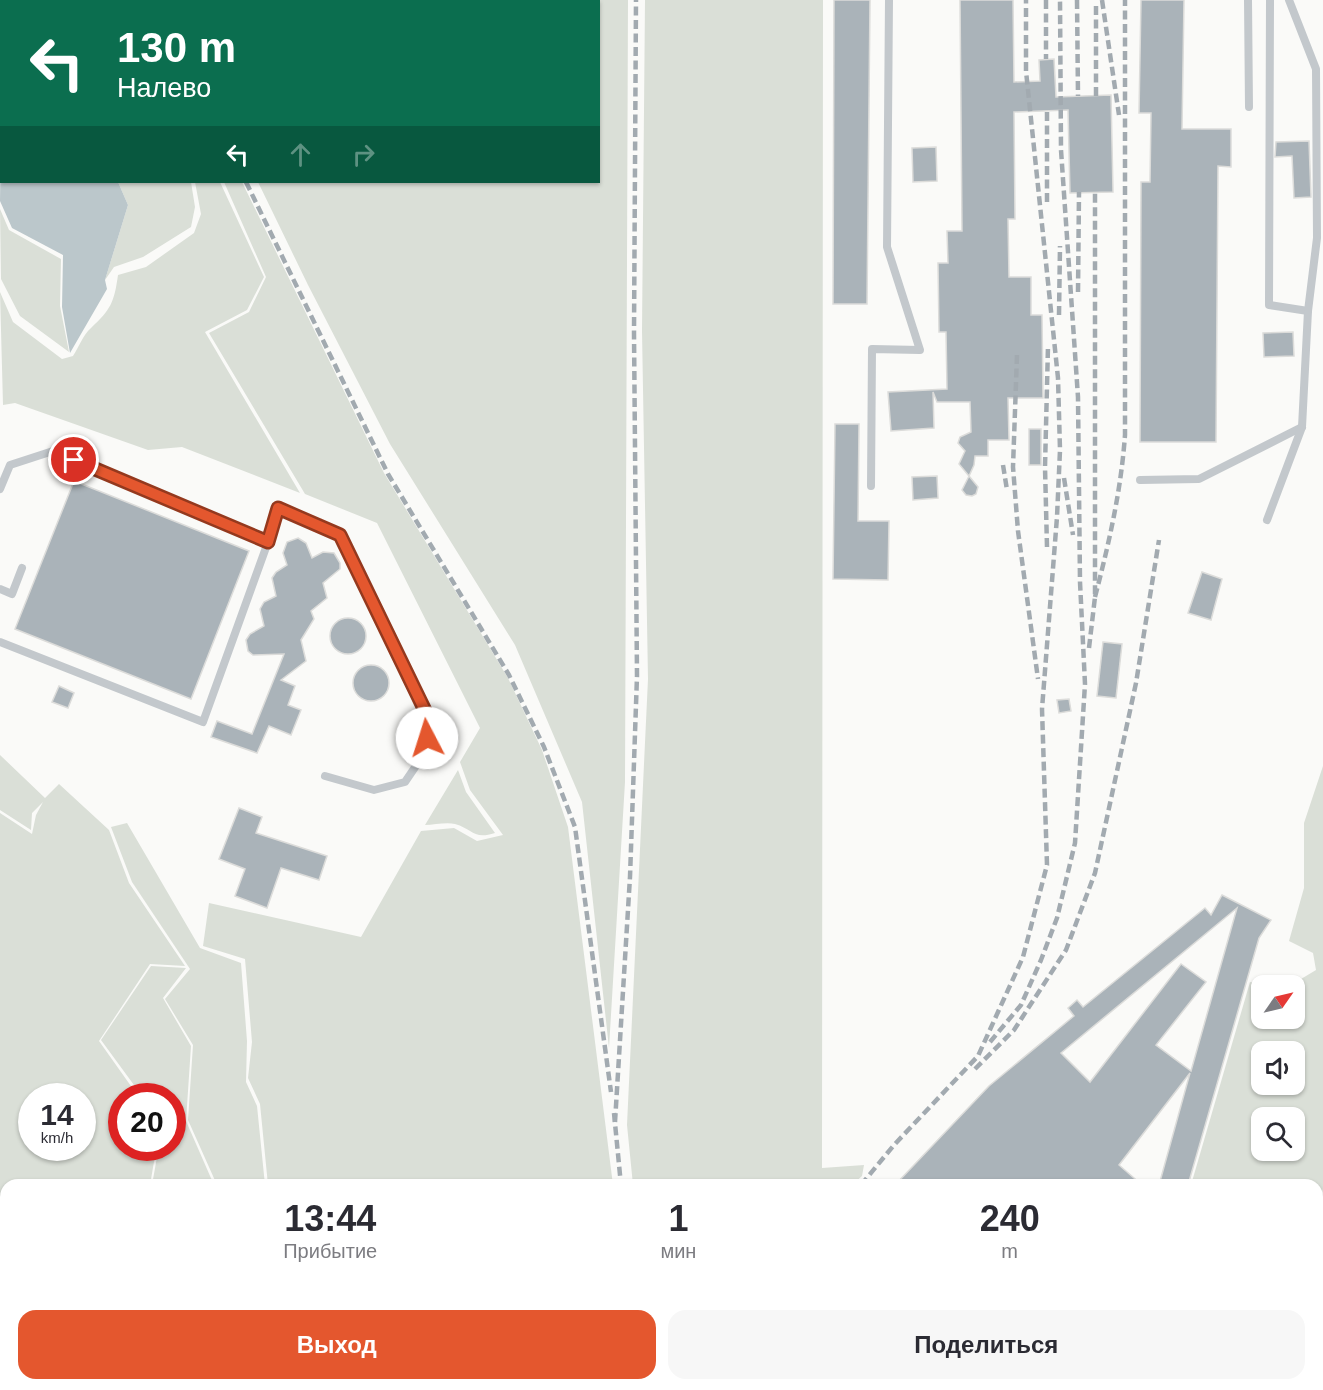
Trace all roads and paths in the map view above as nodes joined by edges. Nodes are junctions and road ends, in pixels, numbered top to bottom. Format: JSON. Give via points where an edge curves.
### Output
{"nodes":[{"id":1,"x":890,"y":0,"type":"edge"},
{"id":2,"x":1248,"y":0,"type":"edge"},
{"id":3,"x":1270,"y":0,"type":"edge"},
{"id":4,"x":1289,"y":0,"type":"edge"},
{"id":5,"x":1249,"y":107,"type":"dead end"},
{"id":6,"x":1308,"y":311,"type":"junction"},
{"id":7,"x":1302,"y":427,"type":"junction"},
{"id":8,"x":1140,"y":480,"type":"dead end"},
{"id":9,"x":871,"y":486,"type":"dead end"},
{"id":10,"x":0,"y":489,"type":"edge"},
{"id":11,"x":1267,"y":520,"type":"dead end"},
{"id":12,"x":268,"y":542,"type":"junction"},
{"id":13,"x":22,"y":568,"type":"dead end"},
{"id":14,"x":0,"y":589,"type":"edge"},
{"id":15,"x":0,"y":642,"type":"edge"},
{"id":16,"x":325,"y":776,"type":"dead end"}],
"edges":[{"from":1,"to":9,"type":"lane","via":[[887,247],[920,350],[872,349]]},
{"from":2,"to":5,"type":"lane"},
{"from":3,"to":6,"type":"lane","via":[[1269,305]]},
{"from":4,"to":6,"type":"lane","via":[[1316,69],[1317,238]]},
{"from":6,"to":7,"type":"lane"},
{"from":7,"to":8,"type":"lane","via":[[1199,479]]},
{"from":7,"to":11,"type":"lane"},
{"from":10,"to":12,"type":"lane","via":[[10,465],[53,451]]},
{"from":12,"to":15,"type":"lane","via":[[203,722]]},
{"from":12,"to":16,"type":"lane","via":[[278,508],[340,535],[431,723],[424,754],[405,782],[374,790]]},
{"from":13,"to":14,"type":"lane","via":[[12,594]]}]}
